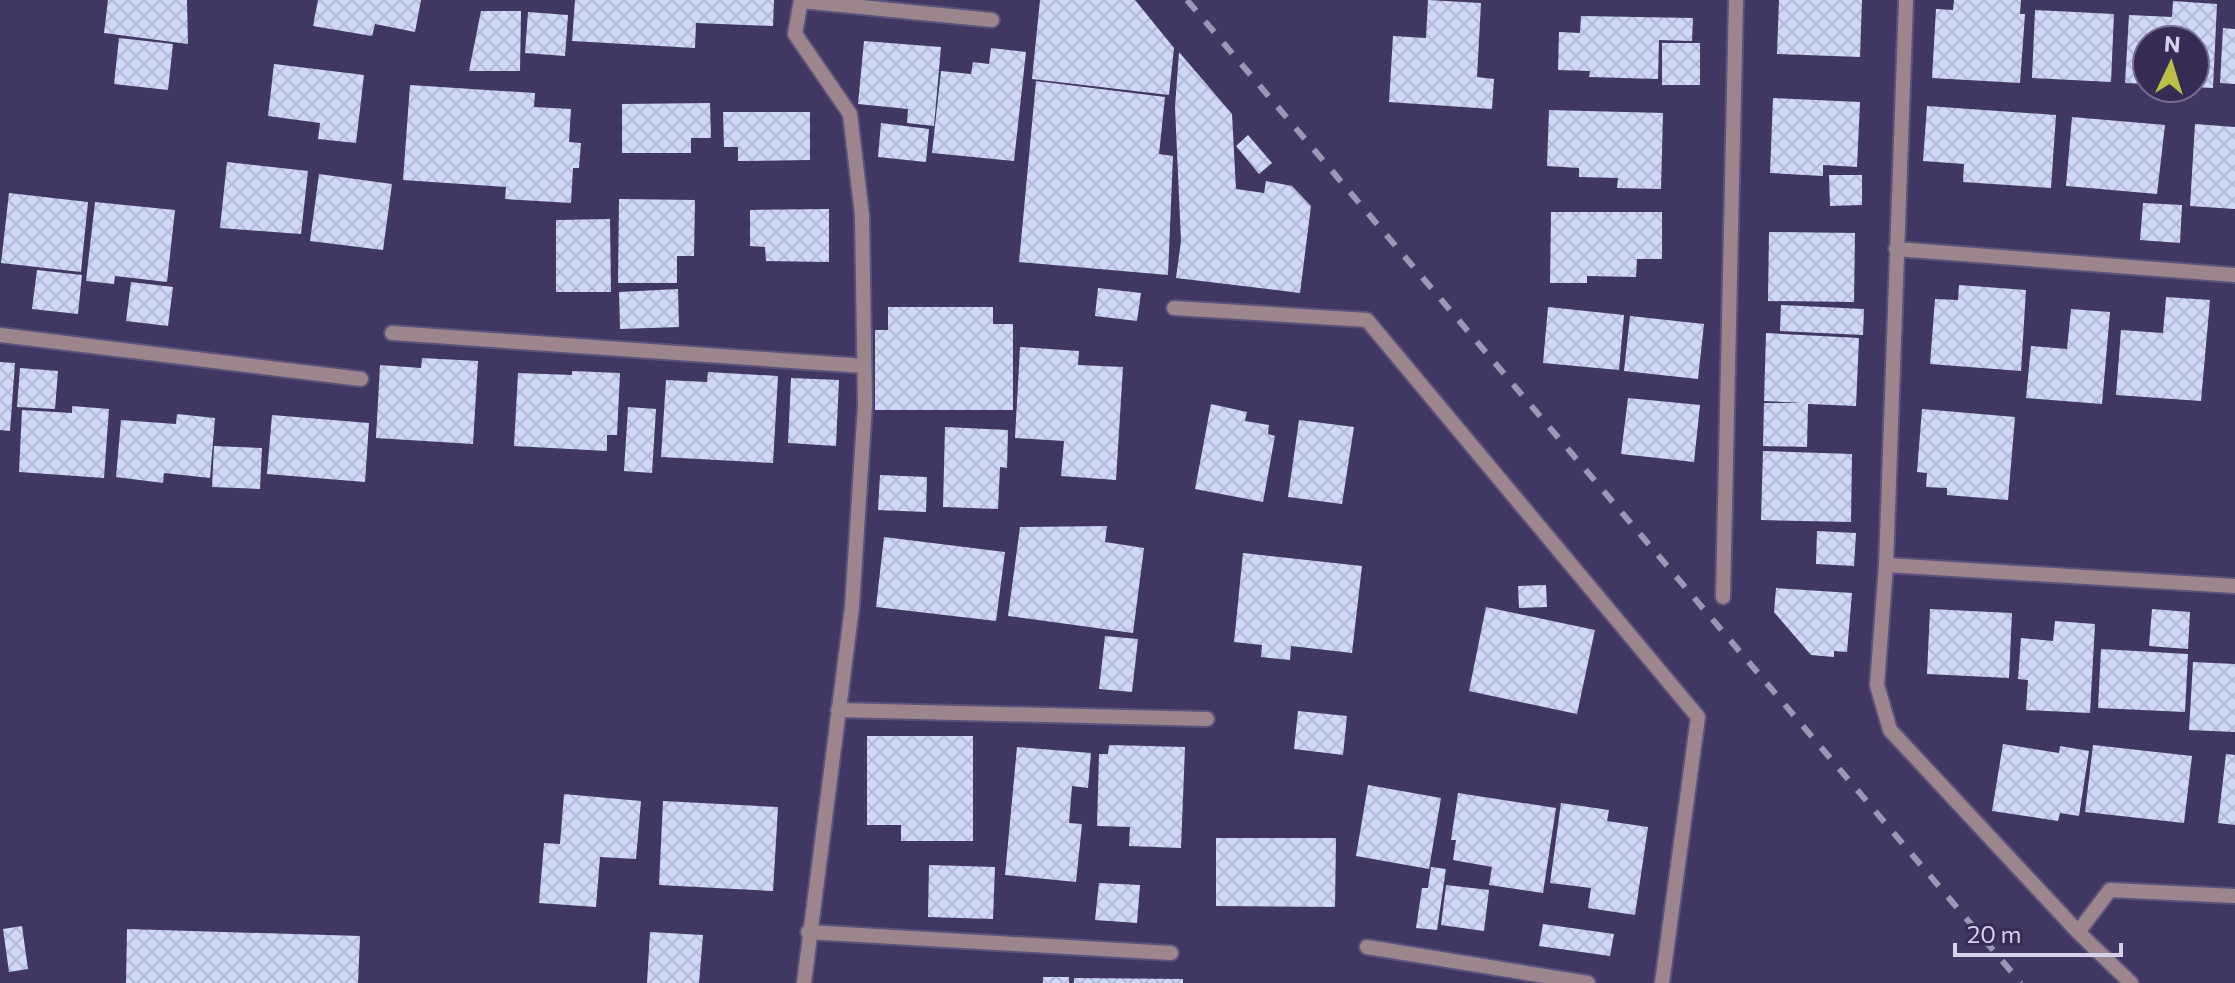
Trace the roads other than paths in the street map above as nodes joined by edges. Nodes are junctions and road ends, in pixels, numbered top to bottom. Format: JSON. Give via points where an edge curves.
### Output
{"nodes":[{"id":1,"x":1736,"y":0,"type":"edge"},
{"id":2,"x":1906,"y":0,"type":"edge"},
{"id":3,"x":801,"y":1,"type":"edge"},
{"id":4,"x":992,"y":20,"type":"dead end"},
{"id":5,"x":1896,"y":249,"type":"junction"},
{"id":6,"x":2235,"y":275,"type":"edge"},
{"id":7,"x":1174,"y":308,"type":"dead end"},
{"id":8,"x":392,"y":333,"type":"dead end"},
{"id":9,"x":0,"y":335,"type":"edge"},
{"id":10,"x":864,"y":366,"type":"junction"},
{"id":11,"x":361,"y":379,"type":"dead end"},
{"id":12,"x":1886,"y":565,"type":"junction"},
{"id":13,"x":2235,"y":586,"type":"edge"},
{"id":14,"x":1723,"y":597,"type":"dead end"},
{"id":15,"x":838,"y":710,"type":"junction"},
{"id":16,"x":1207,"y":719,"type":"dead end"},
{"id":17,"x":2235,"y":896,"type":"edge"},
{"id":18,"x":808,"y":932,"type":"junction"},
{"id":19,"x":2078,"y":932,"type":"junction"},
{"id":20,"x":1367,"y":947,"type":"dead end"},
{"id":21,"x":1171,"y":953,"type":"dead end"},
{"id":22,"x":804,"y":983,"type":"edge"},
{"id":23,"x":1588,"y":983,"type":"edge"},
{"id":24,"x":1662,"y":983,"type":"edge"},
{"id":25,"x":2131,"y":983,"type":"edge"}],
"edges":[{"from":1,"to":14,"type":"street"},
{"from":2,"to":5,"type":"street"},
{"from":3,"to":4,"type":"street"},
{"from":3,"to":10,"type":"street","via":[[795,34],[850,114],[862,215]]},
{"from":5,"to":6,"type":"street"},
{"from":5,"to":12,"type":"street"},
{"from":7,"to":24,"type":"street","via":[[1367,320],[1698,717]]},
{"from":8,"to":10,"type":"street"},
{"from":9,"to":11,"type":"street"},
{"from":10,"to":15,"type":"street","via":[[852,607]]},
{"from":12,"to":13,"type":"street"},
{"from":12,"to":19,"type":"street","via":[[1877,685],[1890,730]]},
{"from":15,"to":16,"type":"street"},
{"from":15,"to":18,"type":"street"},
{"from":17,"to":19,"type":"street","via":[[2110,890]]},
{"from":18,"to":21,"type":"street"},
{"from":18,"to":22,"type":"street"},
{"from":19,"to":25,"type":"street"},
{"from":20,"to":23,"type":"street"}]}
